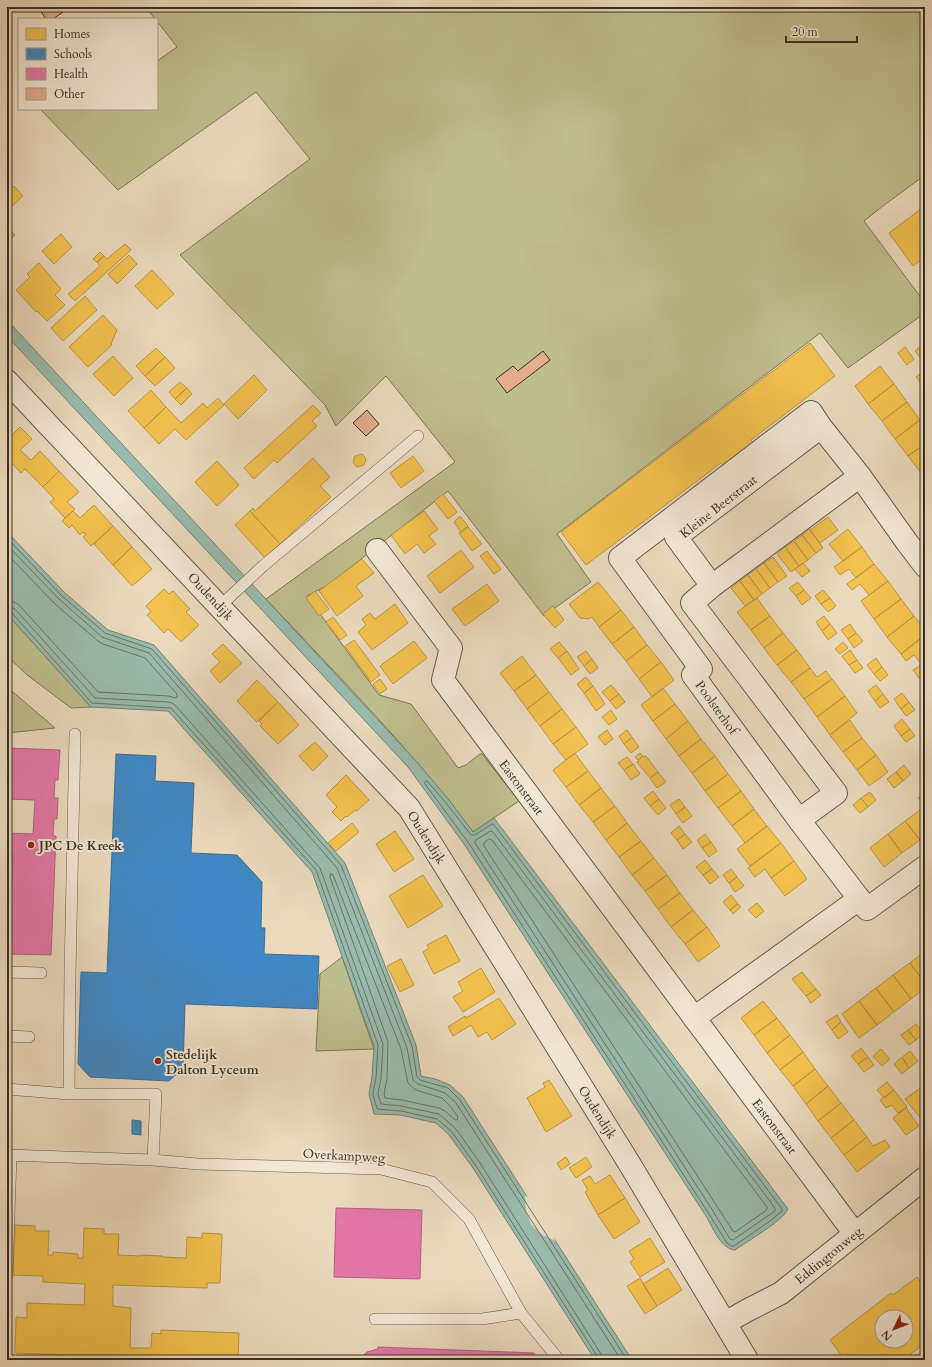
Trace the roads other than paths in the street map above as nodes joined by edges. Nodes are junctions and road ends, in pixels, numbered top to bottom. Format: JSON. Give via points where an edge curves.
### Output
{"nodes":[{"id":1,"x":9,"y":386,"type":"edge"},
{"id":2,"x":418,"y":436,"type":"dead end"},
{"id":3,"x":860,"y":476,"type":"junction"},
{"id":4,"x":670,"y":531,"type":"junction"},
{"id":5,"x":376,"y":550,"type":"dead end"},
{"id":6,"x":620,"y":558,"type":"joint"},
{"id":7,"x":925,"y":566,"type":"edge"},
{"id":8,"x":712,"y":586,"type":"junction"},
{"id":9,"x":220,"y":606,"type":"junction"},
{"id":10,"x":713,"y":632,"type":"junction"},
{"id":11,"x":688,"y":650,"type":"junction"},
{"id":12,"x":75,"y":734,"type":"dead end"},
{"id":13,"x":799,"y":820,"type":"junction"},
{"id":14,"x":925,"y":867,"type":"edge"},
{"id":15,"x":859,"y":899,"type":"junction"},
{"id":16,"x":7,"y":972,"type":"edge"},
{"id":17,"x":41,"y":973,"type":"dead end"},
{"id":18,"x":694,"y":1018,"type":"junction"},
{"id":19,"x":7,"y":1036,"type":"edge"},
{"id":20,"x":30,"y":1037,"type":"dead end"},
{"id":21,"x":7,"y":1089,"type":"edge"},
{"id":22,"x":69,"y":1094,"type":"junction"},
{"id":23,"x":9,"y":1155,"type":"edge"},
{"id":24,"x":153,"y":1160,"type":"junction"},
{"id":25,"x":925,"y":1178,"type":"edge"},
{"id":26,"x":855,"y":1234,"type":"junction"},
{"id":27,"x":7,"y":1275,"type":"edge"},
{"id":28,"x":521,"y":1313,"type":"junction"},
{"id":29,"x":375,"y":1319,"type":"dead end"},
{"id":30,"x":725,"y":1324,"type":"junction"},
{"id":31,"x":559,"y":1360,"type":"edge"},
{"id":32,"x":747,"y":1360,"type":"edge"}],
"edges":[{"from":1,"to":9,"type":"street","name":"Oudendijk"},
{"from":2,"to":9,"type":"lane","via":[[263,566]]},
{"from":3,"to":4,"type":"street","name":"Kleine Beerstraat","via":[[821,427]]},
{"from":3,"to":7,"type":"street","name":"Kleine Beerstraat"},
{"from":3,"to":8,"type":"street"},
{"from":4,"to":6,"type":"street","name":"Kleine Beerstraat"},
{"from":4,"to":8,"type":"street","name":"Kleine Beerstraat"},
{"from":5,"to":18,"type":"street","name":"Eastonstraat","via":[[451,648],[443,680]]},
{"from":6,"to":11,"type":"street","name":"Poolsterhof"},
{"from":8,"to":10,"type":"street","via":[[692,603]]},
{"from":9,"to":30,"type":"street","name":"Oudendijk","via":[[409,808],[625,1156]]},
{"from":10,"to":11,"type":"street"},
{"from":10,"to":13,"type":"street","via":[[836,793]]},
{"from":11,"to":13,"type":"street","name":"Poolsterhof","via":[[702,669],[693,675]]},
{"from":12,"to":22,"type":"lane"},
{"from":13,"to":15,"type":"street","name":"Poolsterhof"},
{"from":14,"to":15,"type":"street","name":"Poolsterhof","via":[[867,910]]},
{"from":15,"to":18,"type":"street"},
{"from":16,"to":17,"type":"lane"},
{"from":18,"to":26,"type":"street","name":"Eastonstraat"},
{"from":19,"to":20,"type":"lane"},
{"from":21,"to":22,"type":"lane"},
{"from":22,"to":24,"type":"lane","via":[[156,1094]]},
{"from":23,"to":24,"type":"lane","name":"Overkampweg"},
{"from":23,"to":27,"type":"lane","name":"Overkampweg"},
{"from":24,"to":28,"type":"lane","name":"Overkampweg","via":[[198,1164],[381,1168],[432,1182],[469,1220]]},
{"from":25,"to":26,"type":"street","name":"Eddingtonweg"},
{"from":26,"to":30,"type":"street","name":"Eddingtonweg","via":[[781,1294]]},
{"from":28,"to":29,"type":"lane","via":[[482,1319]]},
{"from":28,"to":31,"type":"lane","name":"Overkampweg"},
{"from":30,"to":32,"type":"street","name":"Oudendijk"}]}
